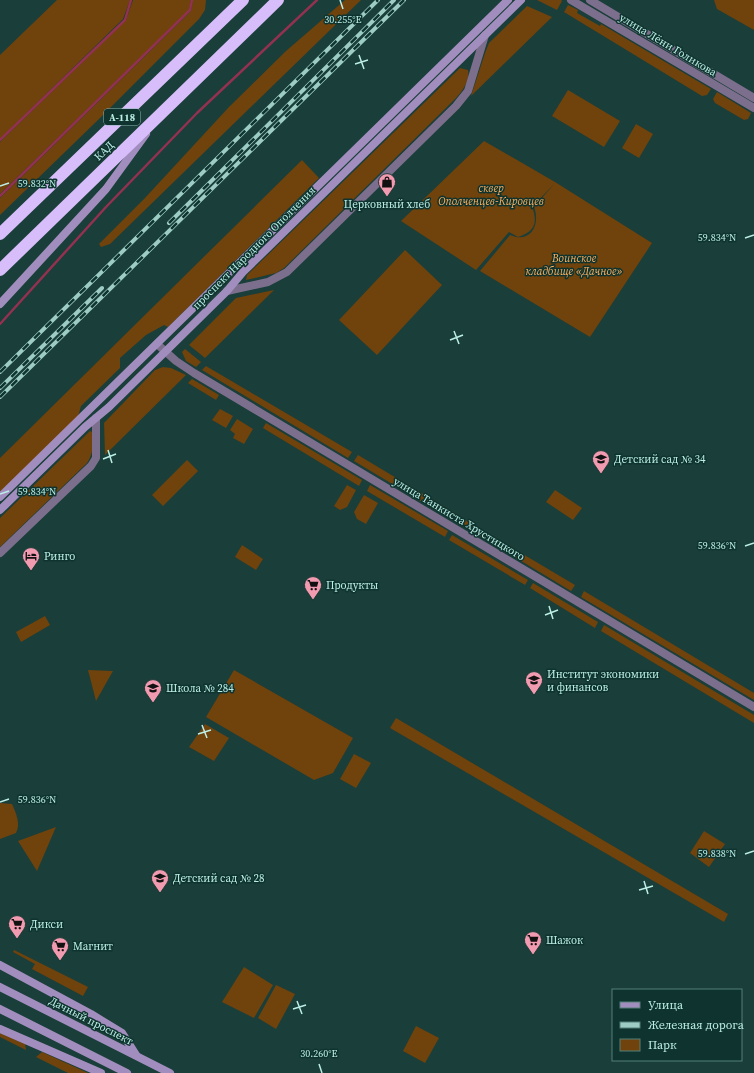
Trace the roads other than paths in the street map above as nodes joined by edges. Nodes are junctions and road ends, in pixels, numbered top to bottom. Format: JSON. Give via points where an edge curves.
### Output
{"nodes":[{"id":1,"x":243,"y":0,"type":"edge"},
{"id":2,"x":278,"y":0,"type":"edge"},
{"id":3,"x":508,"y":0,"type":"edge"},
{"id":4,"x":521,"y":0,"type":"edge"},
{"id":5,"x":571,"y":0,"type":"edge"},
{"id":6,"x":590,"y":0,"type":"edge"},
{"id":7,"x":486,"y":35,"type":"junction"},
{"id":8,"x":754,"y":98,"type":"edge"},
{"id":9,"x":754,"y":108,"type":"edge"},
{"id":10,"x":160,"y":115,"type":"junction"},
{"id":11,"x":0,"y":234,"type":"edge"},
{"id":12,"x":0,"y":270,"type":"edge"},
{"id":13,"x":227,"y":291,"type":"junction"},
{"id":14,"x":0,"y":304,"type":"edge"},
{"id":15,"x":157,"y":344,"type":"junction"},
{"id":16,"x":166,"y":352,"type":"junction"},
{"id":17,"x":96,"y":418,"type":"junction"},
{"id":18,"x":0,"y":497,"type":"edge"},
{"id":19,"x":0,"y":510,"type":"edge"},
{"id":20,"x":0,"y":553,"type":"edge"},
{"id":21,"x":754,"y":707,"type":"edge"},
{"id":22,"x":0,"y":965,"type":"edge"},
{"id":23,"x":1,"y":988,"type":"edge"},
{"id":24,"x":0,"y":1009,"type":"edge"},
{"id":25,"x":0,"y":1029,"type":"edge"},
{"id":26,"x":136,"y":1056,"type":"junction"},
{"id":27,"x":101,"y":1073,"type":"edge"},
{"id":28,"x":127,"y":1073,"type":"edge"},
{"id":29,"x":170,"y":1073,"type":"edge"}],
"edges":[{"from":1,"to":11,"type":"highway","name":"КАД","number":"А-118"},
{"from":2,"to":10,"type":"highway","name":"КАД","number":"А-118"},
{"from":3,"to":15,"type":"main road","name":"проспект Народного Ополчения"},
{"from":4,"to":7,"type":"main road","name":"проспект Народного Ополчения"},
{"from":5,"to":9,"type":"street","name":"улица Лёни Голикова"},
{"from":6,"to":8,"type":"street","name":"улица Лёни Голикова"},
{"from":7,"to":13,"type":"main road","name":"проспект Народного Ополчения","via":[[243,272]]},
{"from":7,"to":13,"type":"street","via":[[468,91],[438,124],[287,272],[268,282]]},
{"from":10,"to":12,"type":"highway","name":"КАД","number":"А-118"},
{"from":10,"to":14,"type":"main road","via":[[106,189]]},
{"from":13,"to":16,"type":"main road","name":"проспект Народного Ополчения"},
{"from":15,"to":16,"type":"street","name":"улица Танкиста Хрустицкого"},
{"from":15,"to":18,"type":"main road","name":"проспект Народного Ополчения"},
{"from":16,"to":17,"type":"main road","name":"проспект Народного Ополчения"},
{"from":16,"to":21,"type":"street","name":"улица Танкиста Хрустицкого","via":[[194,373]]},
{"from":17,"to":19,"type":"main road","name":"проспект Народного Ополчения"},
{"from":17,"to":20,"type":"street","via":[[96,458],[91,466]]},
{"from":22,"to":26,"type":"main road","via":[[122,1033]]},
{"from":23,"to":26,"type":"main road","name":"Дачный проспект"},
{"from":24,"to":28,"type":"main road"},
{"from":25,"to":27,"type":"main road"},
{"from":26,"to":29,"type":"main road","name":"Дачный проспект"}]}
